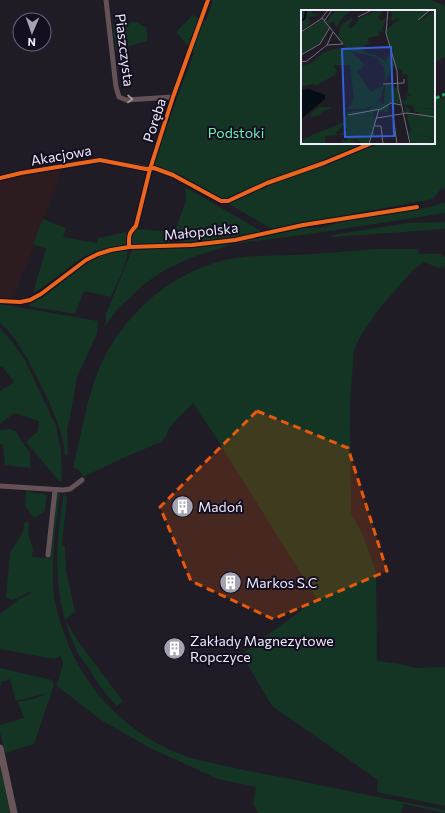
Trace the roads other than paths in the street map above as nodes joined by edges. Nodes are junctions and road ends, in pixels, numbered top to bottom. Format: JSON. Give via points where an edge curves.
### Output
{"nodes":[{"id":1,"x":106,"y":0,"type":"edge"},
{"id":2,"x":208,"y":0,"type":"edge"},
{"id":3,"x":173,"y":97,"type":"junction"},
{"id":4,"x":150,"y":169,"type":"junction"},
{"id":5,"x":0,"y":178,"type":"edge"},
{"id":6,"x":417,"y":207,"type":"dead end"},
{"id":7,"x":129,"y":247,"type":"junction"},
{"id":8,"x":0,"y":301,"type":"edge"},
{"id":9,"x":82,"y":480,"type":"dead end"},
{"id":10,"x":0,"y":486,"type":"edge"},
{"id":11,"x":55,"y":490,"type":"junction"},
{"id":12,"x":48,"y":555,"type":"dead end"},
{"id":13,"x":0,"y":748,"type":"edge"},
{"id":14,"x":14,"y":813,"type":"edge"}],
"edges":[{"from":1,"to":3,"type":"street","name":"Piaszczysta","one_way":true,"via":[[119,97],[126,100]]},
{"from":2,"to":3,"type":"street","name":"Poręba"},
{"from":3,"to":4,"type":"street","name":"Poręba"},
{"from":4,"to":5,"type":"street","name":"Akacjowa","via":[[100,160]]},
{"from":4,"to":7,"type":"street","name":"Poręba","via":[[136,226],[129,235]]},
{"from":6,"to":7,"type":"street","name":"Małopolska","via":[[303,225],[235,240],[192,245]]},
{"from":7,"to":8,"type":"street","name":"Małopolska","via":[[111,250],[86,260],[30,300]]},
{"from":9,"to":11,"type":"street","via":[[70,489]]},
{"from":10,"to":11,"type":"street"},
{"from":11,"to":12,"type":"street"},
{"from":13,"to":14,"type":"street"}]}
